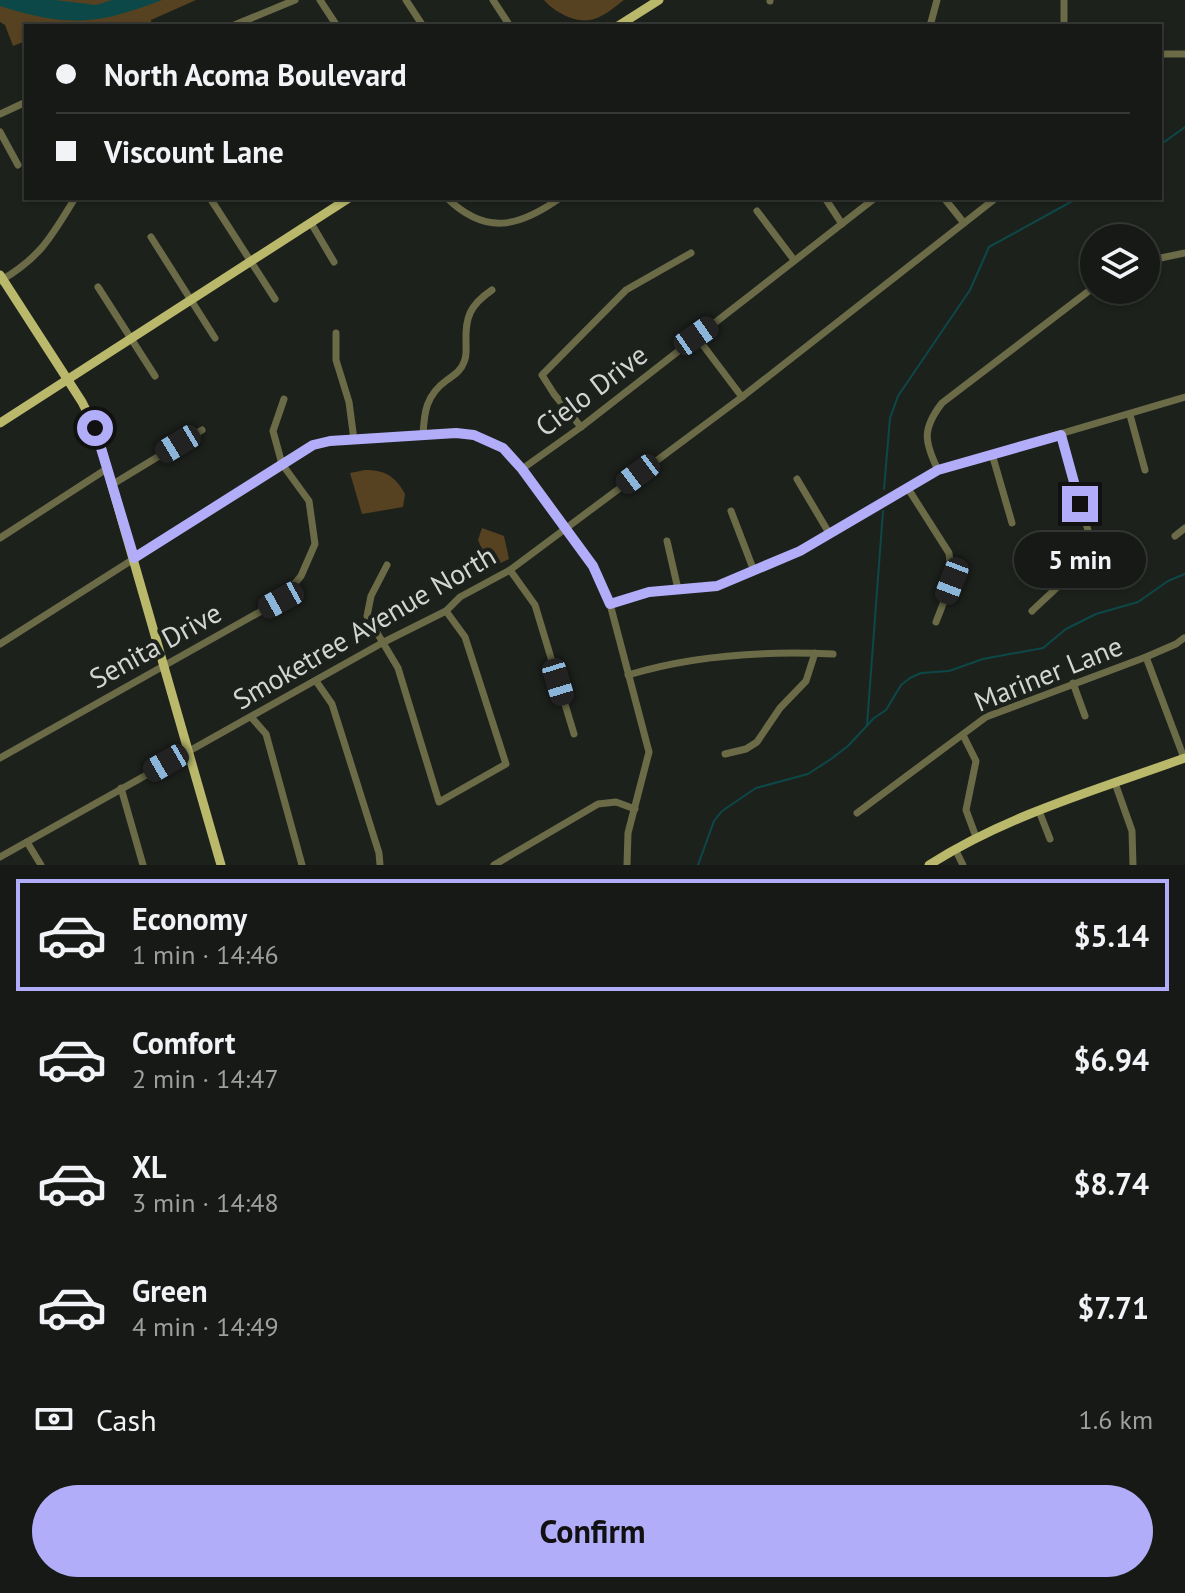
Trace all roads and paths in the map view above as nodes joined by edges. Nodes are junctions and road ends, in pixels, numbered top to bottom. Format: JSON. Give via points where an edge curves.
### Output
{"nodes":[{"id":1,"x":295,"y":0,"type":"edge"},
{"id":2,"x":320,"y":0,"type":"edge"},
{"id":3,"x":406,"y":0,"type":"edge"},
{"id":4,"x":493,"y":0,"type":"edge"},
{"id":5,"x":659,"y":0,"type":"edge"},
{"id":6,"x":937,"y":0,"type":"edge"},
{"id":7,"x":1064,"y":0,"type":"edge"},
{"id":8,"x":237,"y":24,"type":"edge"},
{"id":9,"x":336,"y":24,"type":"edge"},
{"id":10,"x":422,"y":24,"type":"edge"},
{"id":11,"x":509,"y":24,"type":"edge"},
{"id":12,"x":621,"y":24,"type":"edge"},
{"id":13,"x":931,"y":24,"type":"edge"},
{"id":14,"x":1064,"y":24,"type":"edge"},
{"id":15,"x":1162,"y":54,"type":"edge"},
{"id":16,"x":1185,"y":54,"type":"edge"},
{"id":17,"x":24,"y":103,"type":"edge"},
{"id":18,"x":0,"y":114,"type":"edge"},
{"id":19,"x":0,"y":132,"type":"edge"},
{"id":20,"x":18,"y":165,"type":"dead end"},
{"id":21,"x":74,"y":200,"type":"edge"},
{"id":22,"x":211,"y":200,"type":"edge"},
{"id":23,"x":346,"y":200,"type":"edge"},
{"id":24,"x":449,"y":200,"type":"edge"},
{"id":25,"x":557,"y":200,"type":"edge"},
{"id":26,"x":826,"y":200,"type":"edge"},
{"id":27,"x":872,"y":200,"type":"edge"},
{"id":28,"x":946,"y":200,"type":"edge"},
{"id":29,"x":993,"y":200,"type":"edge"},
{"id":30,"x":757,"y":211,"type":"dead end"},
{"id":31,"x":311,"y":223,"type":"junction"},
{"id":32,"x":964,"y":223,"type":"junction"},
{"id":33,"x":842,"y":224,"type":"junction"},
{"id":34,"x":151,"y":237,"type":"dead end"},
{"id":35,"x":691,"y":253,"type":"dead end"},
{"id":36,"x":1185,"y":253,"type":"edge"},
{"id":37,"x":1160,"y":258,"type":"edge"},
{"id":38,"x":794,"y":260,"type":"junction"},
{"id":39,"x":251,"y":262,"type":"junction"},
{"id":40,"x":334,"y":262,"type":"dead end"},
{"id":41,"x":1,"y":278,"type":"edge"},
{"id":42,"x":98,"y":287,"type":"dead end"},
{"id":43,"x":492,"y":290,"type":"dead end"},
{"id":44,"x":1080,"y":298,"type":"edge"},
{"id":45,"x":275,"y":299,"type":"dead end"},
{"id":46,"x":191,"y":300,"type":"junction"},
{"id":47,"x":336,"y":333,"type":"dead end"},
{"id":48,"x":696,"y":336,"type":"junction"},
{"id":49,"x":215,"y":338,"type":"dead end"},
{"id":50,"x":131,"y":339,"type":"junction"},
{"id":51,"x":155,"y":376,"type":"dead end"},
{"id":52,"x":67,"y":379,"type":"junction"},
{"id":53,"x":742,"y":397,"type":"junction"},
{"id":54,"x":1185,"y":397,"type":"edge"},
{"id":55,"x":284,"y":399,"type":"dead end"},
{"id":56,"x":1130,"y":415,"type":"junction"},
{"id":57,"x":0,"y":423,"type":"edge"},
{"id":58,"x":581,"y":427,"type":"junction"},
{"id":59,"x":202,"y":430,"type":"dead end"},
{"id":60,"x":1061,"y":435,"type":"junction"},
{"id":61,"x":423,"y":436,"type":"junction"},
{"id":62,"x":354,"y":440,"type":"junction"},
{"id":63,"x":992,"y":454,"type":"junction"},
{"id":64,"x":282,"y":464,"type":"junction"},
{"id":65,"x":108,"y":468,"type":"junction"},
{"id":66,"x":522,"y":469,"type":"junction"},
{"id":67,"x":938,"y":470,"type":"junction"},
{"id":68,"x":1145,"y":470,"type":"dead end"},
{"id":69,"x":797,"y":479,"type":"dead end"},
{"id":70,"x":113,"y":484,"type":"junction"},
{"id":71,"x":907,"y":487,"type":"junction"},
{"id":72,"x":731,"y":511,"type":"dead end"},
{"id":73,"x":1012,"y":523,"type":"dead end"},
{"id":74,"x":567,"y":527,"type":"junction"},
{"id":75,"x":1185,"y":528,"type":"edge"},
{"id":76,"x":829,"y":533,"type":"junction"},
{"id":77,"x":1175,"y":536,"type":"dead end"},
{"id":78,"x":0,"y":538,"type":"edge"},
{"id":79,"x":667,"y":541,"type":"dead end"},
{"id":80,"x":134,"y":558,"type":"junction"},
{"id":81,"x":387,"y":565,"type":"dead end"},
{"id":82,"x":510,"y":570,"type":"junction"},
{"id":83,"x":754,"y":571,"type":"junction"},
{"id":84,"x":678,"y":589,"type":"junction"},
{"id":85,"x":610,"y":604,"type":"junction"},
{"id":86,"x":446,"y":611,"type":"junction"},
{"id":87,"x":1032,"y":611,"type":"dead end"},
{"id":88,"x":936,"y":622,"type":"dead end"},
{"id":89,"x":1184,"y":638,"type":"edge"},
{"id":90,"x":382,"y":643,"type":"junction"},
{"id":91,"x":0,"y":644,"type":"edge"},
{"id":92,"x":815,"y":653,"type":"junction"},
{"id":93,"x":833,"y":654,"type":"dead end"},
{"id":94,"x":1146,"y":657,"type":"junction"},
{"id":95,"x":164,"y":664,"type":"junction"},
{"id":96,"x":628,"y":675,"type":"junction"},
{"id":97,"x":316,"y":681,"type":"junction"},
{"id":98,"x":1073,"y":683,"type":"junction"},
{"id":99,"x":1085,"y":716,"type":"dead end"},
{"id":100,"x":251,"y":717,"type":"junction"},
{"id":101,"x":574,"y":734,"type":"dead end"},
{"id":102,"x":963,"y":735,"type":"junction"},
{"id":103,"x":189,"y":750,"type":"junction"},
{"id":104,"x":725,"y":754,"type":"dead end"},
{"id":105,"x":0,"y":758,"type":"edge"},
{"id":106,"x":1184,"y":758,"type":"edge"},
{"id":107,"x":1115,"y":783,"type":"junction"},
{"id":108,"x":121,"y":788,"type":"junction"},
{"id":109,"x":635,"y":809,"type":"junction"},
{"id":110,"x":1039,"y":811,"type":"junction"},
{"id":111,"x":857,"y":813,"type":"dead end"},
{"id":112,"x":976,"y":837,"type":"junction"},
{"id":113,"x":1050,"y":839,"type":"dead end"},
{"id":114,"x":27,"y":842,"type":"junction"},
{"id":115,"x":955,"y":849,"type":"junction"},
{"id":116,"x":0,"y":857,"type":"edge"},
{"id":117,"x":41,"y":865,"type":"edge"},
{"id":118,"x":143,"y":865,"type":"edge"},
{"id":119,"x":221,"y":865,"type":"edge"},
{"id":120,"x":302,"y":865,"type":"edge"},
{"id":121,"x":380,"y":865,"type":"edge"},
{"id":122,"x":494,"y":865,"type":"edge"},
{"id":123,"x":627,"y":865,"type":"edge"},
{"id":124,"x":929,"y":865,"type":"edge"},
{"id":125,"x":963,"y":865,"type":"edge"},
{"id":126,"x":1133,"y":865,"type":"edge"}],
"edges":[{"from":1,"to":8,"type":"street"},
{"from":2,"to":9,"type":"street"},
{"from":3,"to":10,"type":"street"},
{"from":4,"to":11,"type":"street"},
{"from":5,"to":12,"type":"main road"},
{"from":6,"to":13,"type":"street"},
{"from":7,"to":14,"type":"street"},
{"from":15,"to":16,"type":"street"},
{"from":17,"to":18,"type":"street"},
{"from":19,"to":20,"type":"street"},
{"from":21,"to":41,"type":"street","via":[[44,247],[20,270]]},
{"from":22,"to":39,"type":"street"},
{"from":23,"to":31,"type":"main road"},
{"from":24,"to":25,"type":"street","via":[[460,212],[499,223],[521,221]]},
{"from":26,"to":33,"type":"street"},
{"from":27,"to":33,"type":"street","name":"Cielo Drive"},
{"from":28,"to":32,"type":"street"},
{"from":29,"to":32,"type":"street","name":"Smoketree Avenue North"},
{"from":30,"to":38,"type":"street"},
{"from":31,"to":39,"type":"main road"},
{"from":31,"to":40,"type":"street"},
{"from":32,"to":53,"type":"street","name":"Smoketree Avenue North"},
{"from":33,"to":38,"type":"street","name":"Cielo Drive"},
{"from":34,"to":46,"type":"street"},
{"from":35,"to":58,"type":"street","via":[[626,290],[542,375]]},
{"from":36,"to":37,"type":"street"},
{"from":38,"to":48,"type":"street","name":"Cielo Drive"},
{"from":39,"to":45,"type":"street"},
{"from":39,"to":46,"type":"main road"},
{"from":41,"to":52,"type":"main road"},
{"from":42,"to":50,"type":"street"},
{"from":43,"to":61,"type":"street","via":[[468,313],[466,358],[430,396]]},
{"from":44,"to":67,"type":"street","via":[[942,403],[927,422],[929,451]]},
{"from":46,"to":49,"type":"street"},
{"from":46,"to":50,"type":"main road"},
{"from":47,"to":62,"type":"street","via":[[336,360]]},
{"from":48,"to":53,"type":"street"},
{"from":48,"to":58,"type":"street","name":"Cielo Drive"},
{"from":50,"to":51,"type":"street"},
{"from":50,"to":52,"type":"main road"},
{"from":52,"to":57,"type":"main road"},
{"from":52,"to":65,"type":"main road","via":[[95,428]]},
{"from":53,"to":74,"type":"street","name":"Smoketree Avenue North"},
{"from":54,"to":56,"type":"street"},
{"from":55,"to":64,"type":"street","via":[[273,431]]},
{"from":56,"to":60,"type":"street"},
{"from":56,"to":68,"type":"street"},
{"from":58,"to":66,"type":"street","name":"Cielo Drive"},
{"from":59,"to":70,"type":"street"},
{"from":60,"to":63,"type":"street"},
{"from":60,"to":87,"type":"street","via":[[1089,534],[1088,547],[1083,559]]},
{"from":61,"to":62,"type":"street"},
{"from":61,"to":66,"type":"street","via":[[474,435],[503,448]]},
{"from":62,"to":64,"type":"street","via":[[319,443]]},
{"from":63,"to":67,"type":"street"},
{"from":63,"to":73,"type":"street"},
{"from":64,"to":80,"type":"street"},
{"from":64,"to":95,"type":"street","name":"Senita Drive","via":[[309,501],[315,544],[301,576],[281,600]]},
{"from":65,"to":70,"type":"main road"},
{"from":65,"to":78,"type":"street"},
{"from":66,"to":74,"type":"street"},
{"from":67,"to":71,"type":"street"},
{"from":69,"to":76,"type":"street"},
{"from":70,"to":80,"type":"main road"},
{"from":71,"to":76,"type":"street"},
{"from":71,"to":88,"type":"street","via":[[949,553],[952,581]]},
{"from":72,"to":83,"type":"street"},
{"from":74,"to":82,"type":"street","name":"Smoketree Avenue North"},
{"from":74,"to":85,"type":"street"},
{"from":75,"to":77,"type":"street"},
{"from":76,"to":83,"type":"street"},
{"from":79,"to":84,"type":"street"},
{"from":80,"to":91,"type":"street"},
{"from":80,"to":95,"type":"main road"},
{"from":81,"to":90,"type":"street","via":[[367,616]]},
{"from":82,"to":86,"type":"street","name":"Smoketree Avenue North","via":[[460,597]]},
{"from":82,"to":101,"type":"street","via":[[535,605]]},
{"from":83,"to":84,"type":"street","via":[[717,586]]},
{"from":84,"to":85,"type":"street"},
{"from":85,"to":96,"type":"street"},
{"from":86,"to":90,"type":"street","name":"Smoketree Avenue North"},
{"from":86,"to":90,"type":"street","via":[[465,637],[506,764],[439,802],[398,668]]},
{"from":89,"to":94,"type":"street","name":"Mariner Lane"},
{"from":90,"to":97,"type":"street","name":"Smoketree Avenue North"},
{"from":92,"to":93,"type":"street"},
{"from":92,"to":96,"type":"street","via":[[672,663]]},
{"from":92,"to":104,"type":"street","via":[[806,681],[757,742]]},
{"from":94,"to":98,"type":"street","name":"Mariner Lane"},
{"from":94,"to":106,"type":"street"},
{"from":95,"to":103,"type":"main road"},
{"from":95,"to":105,"type":"street","name":"Senita Drive"},
{"from":96,"to":109,"type":"street","via":[[649,752]]},
{"from":97,"to":100,"type":"street","name":"Smoketree Avenue North"},
{"from":97,"to":121,"type":"street","via":[[332,704]]},
{"from":98,"to":99,"type":"street"},
{"from":98,"to":102,"type":"street","name":"Mariner Lane","via":[[995,713]]},
{"from":100,"to":103,"type":"street","name":"Smoketree Avenue North"},
{"from":100,"to":120,"type":"street","via":[[266,734]]},
{"from":102,"to":111,"type":"street","name":"Mariner Lane"},
{"from":102,"to":112,"type":"street","via":[[976,761],[966,810]]},
{"from":103,"to":108,"type":"street","name":"Smoketree Avenue North"},
{"from":103,"to":119,"type":"main road"},
{"from":106,"to":107,"type":"main road"},
{"from":107,"to":110,"type":"main road"},
{"from":107,"to":126,"type":"street","via":[[1132,831]]},
{"from":108,"to":114,"type":"street","name":"Smoketree Avenue North"},
{"from":108,"to":118,"type":"street"},
{"from":109,"to":122,"type":"street","via":[[616,802],[598,804]]},
{"from":109,"to":123,"type":"street"},
{"from":110,"to":112,"type":"main road"},
{"from":110,"to":113,"type":"street"},
{"from":112,"to":115,"type":"main road"},
{"from":114,"to":116,"type":"street","name":"Smoketree Avenue North"},
{"from":114,"to":117,"type":"street"},
{"from":115,"to":124,"type":"main road"},
{"from":115,"to":125,"type":"street"}]}
